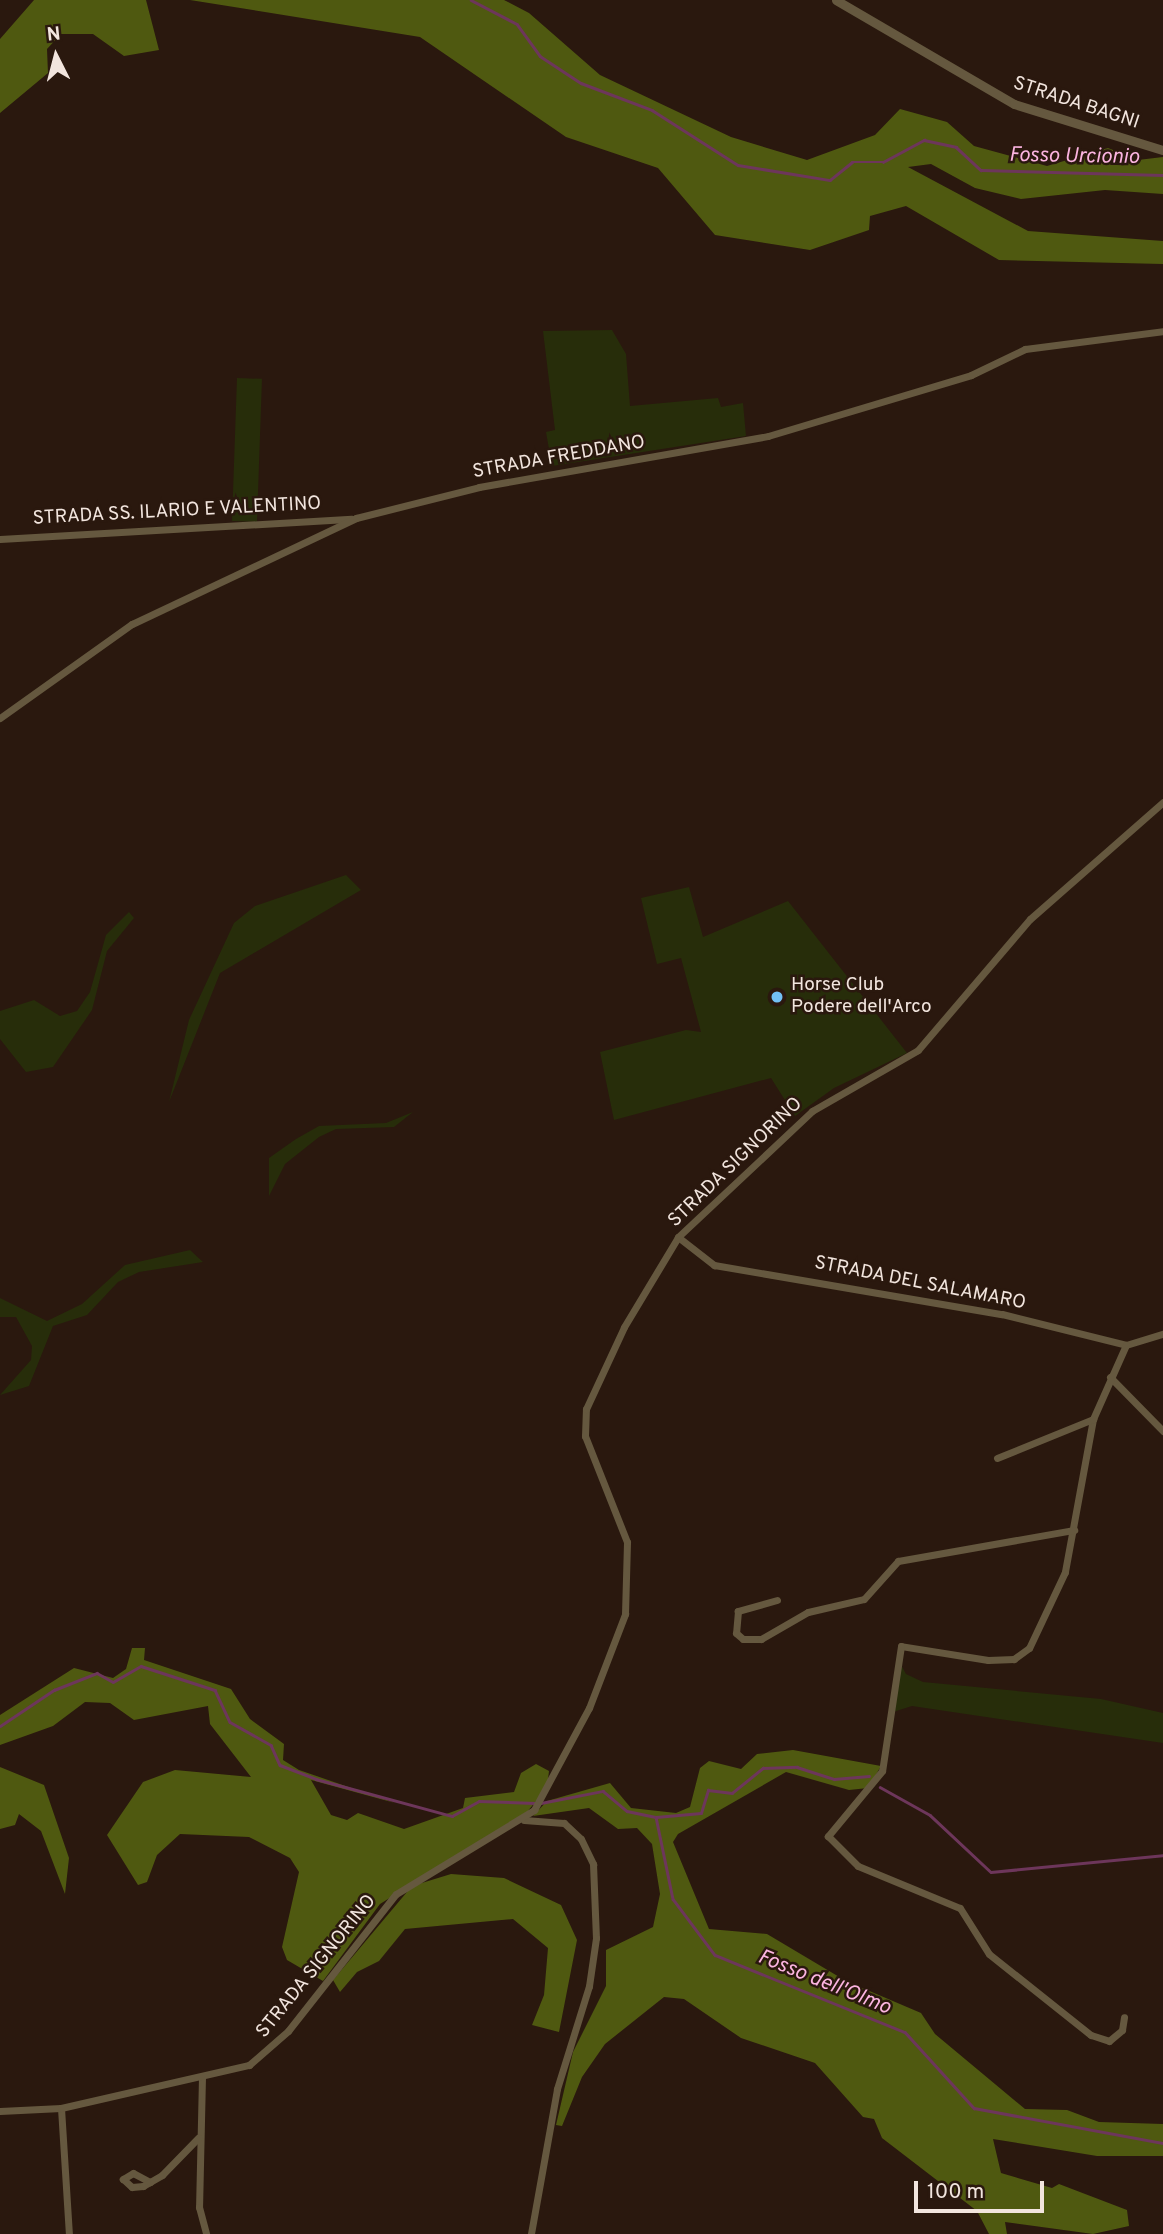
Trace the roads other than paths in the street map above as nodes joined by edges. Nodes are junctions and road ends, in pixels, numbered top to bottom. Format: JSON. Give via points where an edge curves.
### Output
{"nodes":[{"id":1,"x":836,"y":0,"type":"edge"},
{"id":2,"x":1163,"y":150,"type":"edge"},
{"id":3,"x":1163,"y":331,"type":"edge"},
{"id":4,"x":355,"y":518,"type":"junction"},
{"id":5,"x":0,"y":538,"type":"edge"},
{"id":6,"x":0,"y":718,"type":"edge"},
{"id":7,"x":1163,"y":802,"type":"edge"},
{"id":8,"x":678,"y":1237,"type":"junction"},
{"id":9,"x":1163,"y":1334,"type":"edge"},
{"id":10,"x":1126,"y":1345,"type":"junction"},
{"id":11,"x":1111,"y":1377,"type":"junction"},
{"id":12,"x":1093,"y":1419,"type":"junction"},
{"id":13,"x":1163,"y":1431,"type":"edge"},
{"id":14,"x":997,"y":1458,"type":"dead end"},
{"id":15,"x":1074,"y":1530,"type":"junction"},
{"id":16,"x":777,"y":1600,"type":"dead end"},
{"id":17,"x":524,"y":1820,"type":"junction"},
{"id":18,"x":1124,"y":2017,"type":"dead end"},
{"id":19,"x":202,"y":2077,"type":"junction"},
{"id":20,"x":61,"y":2108,"type":"junction"},
{"id":21,"x":0,"y":2111,"type":"edge"},
{"id":22,"x":198,"y":2138,"type":"junction"},
{"id":23,"x":150,"y":2182,"type":"dead end"},
{"id":24,"x":69,"y":2234,"type":"edge"},
{"id":25,"x":206,"y":2234,"type":"edge"},
{"id":26,"x":531,"y":2234,"type":"edge"}],
"edges":[{"from":1,"to":2,"type":"street","name":"STRADA BAGNI","via":[[1014,104]]},
{"from":3,"to":4,"type":"street","name":"STRADA FREDDANO","via":[[1025,349],[971,375],[768,436],[479,487]]},
{"from":4,"to":5,"type":"street","name":"STRADA SS. ILARIO E VALENTINO"},
{"from":4,"to":6,"type":"street","name":"STRADA FREDDANO","via":[[132,624]]},
{"from":7,"to":8,"type":"street","name":"STRADA SIGNORINO","via":[[1030,919],[918,1050],[812,1111]]},
{"from":8,"to":10,"type":"street","name":"STRADA DEL SALAMARO","via":[[714,1265],[1002,1314]]},
{"from":8,"to":17,"type":"street","name":"STRADA SIGNORINO","via":[[624,1327],[592,1391],[584,1423],[626,1542],[625,1614],[589,1708],[550,1787]]},
{"from":9,"to":10,"type":"street"},
{"from":10,"to":11,"type":"street"},
{"from":11,"to":12,"type":"street"},
{"from":11,"to":13,"type":"street"},
{"from":12,"to":14,"type":"street"},
{"from":12,"to":15,"type":"street"},
{"from":15,"to":16,"type":"street","via":[[898,1561],[864,1599],[808,1612],[761,1639],[743,1640],[736,1633],[738,1611]]},
{"from":15,"to":18,"type":"street","via":[[1050,1612],[1030,1648],[1014,1659],[914,1644],[896,1652],[882,1771],[828,1836],[858,1866],[960,1908],[989,1954],[1091,2035],[1109,2041],[1122,2030]]},
{"from":17,"to":19,"type":"street","name":"STRADA SIGNORINO","via":[[396,1894],[264,2056]]},
{"from":17,"to":26,"type":"street","via":[[564,1823],[581,1839],[593,1864],[596,1938],[589,1986],[556,2089]]},
{"from":19,"to":20,"type":"street","name":"STRADA SIGNORINO"},
{"from":19,"to":22,"type":"street"},
{"from":20,"to":21,"type":"street","name":"STRADA SIGNORINO"},
{"from":20,"to":24,"type":"street"},
{"from":22,"to":23,"type":"street"},
{"from":22,"to":25,"type":"street"}]}
